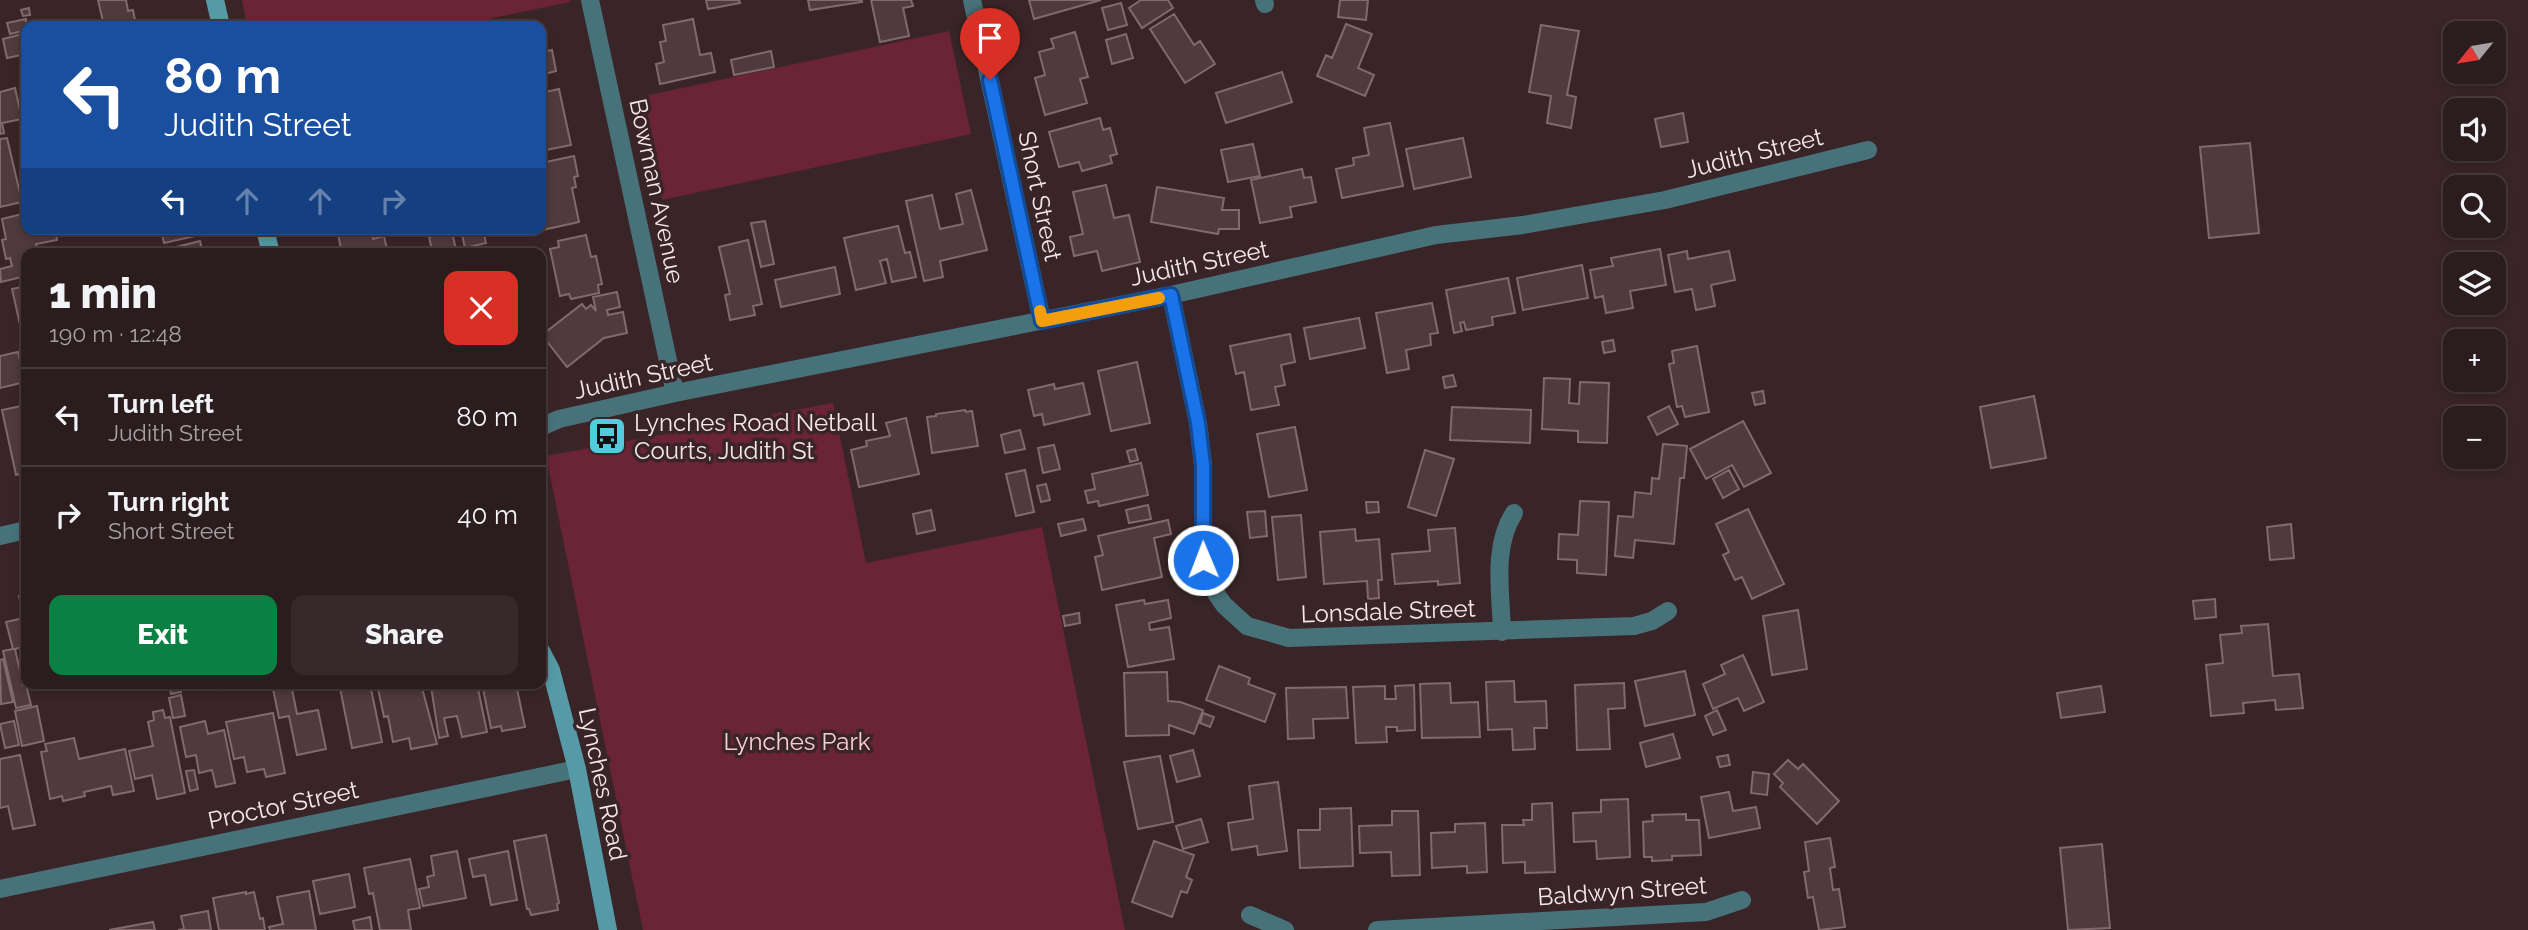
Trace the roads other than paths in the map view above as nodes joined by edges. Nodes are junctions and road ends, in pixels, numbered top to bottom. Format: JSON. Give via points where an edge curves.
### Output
{"nodes":[{"id":1,"x":215,"y":0,"type":"edge"},
{"id":2,"x":590,"y":0,"type":"edge"},
{"id":3,"x":972,"y":0,"type":"edge"},
{"id":4,"x":220,"y":21,"type":"edge"},
{"id":5,"x":1868,"y":150,"type":"dead end"},
{"id":6,"x":1171,"y":295,"type":"junction"},
{"id":7,"x":1042,"y":321,"type":"junction"},
{"id":8,"x":675,"y":393,"type":"junction"},
{"id":9,"x":546,"y":425,"type":"edge"},
{"id":10,"x":1514,"y":513,"type":"dead end"},
{"id":11,"x":21,"y":531,"type":"edge"},
{"id":12,"x":0,"y":536,"type":"edge"},
{"id":13,"x":1668,"y":611,"type":"dead end"},
{"id":14,"x":1502,"y":632,"type":"junction"},
{"id":15,"x":546,"y":660,"type":"edge"},
{"id":16,"x":577,"y":769,"type":"junction"},
{"id":17,"x":0,"y":889,"type":"edge"},
{"id":18,"x":1742,"y":900,"type":"dead end"},
{"id":19,"x":1250,"y":915,"type":"dead end"},
{"id":20,"x":1504,"y":927,"type":"edge"},
{"id":21,"x":608,"y":930,"type":"edge"},
{"id":22,"x":1285,"y":930,"type":"edge"},
{"id":23,"x":1377,"y":930,"type":"edge"}],
"edges":[{"from":1,"to":4,"type":"street"},
{"from":2,"to":8,"type":"street","name":"Bowman Avenue"},
{"from":3,"to":7,"type":"street","name":"Short Street"},
{"from":5,"to":6,"type":"street","name":"Judith Street","via":[[1665,200],[1436,235]]},
{"from":6,"to":7,"type":"street","name":"Judith Street"},
{"from":6,"to":14,"type":"street","name":"Lonsdale Street","via":[[1198,423],[1206,579],[1224,605],[1247,626],[1289,638]]},
{"from":7,"to":8,"type":"street","name":"Judith Street"},
{"from":8,"to":9,"type":"street","name":"Judith Street"},
{"from":10,"to":14,"type":"street","via":[[1504,528],[1500,549]]},
{"from":11,"to":12,"type":"street"},
{"from":13,"to":14,"type":"street","name":"Lonsdale Street","via":[[1634,626]]},
{"from":15,"to":16,"type":"street","name":"Lynches Road"},
{"from":16,"to":17,"type":"street","name":"Proctor Street"},
{"from":16,"to":21,"type":"street","name":"Lynches Road"},
{"from":18,"to":20,"type":"street","name":"Baldwyn Street","via":[[1706,912]]},
{"from":19,"to":22,"type":"street"},
{"from":20,"to":23,"type":"street","name":"Baldwyn Street"}]}
